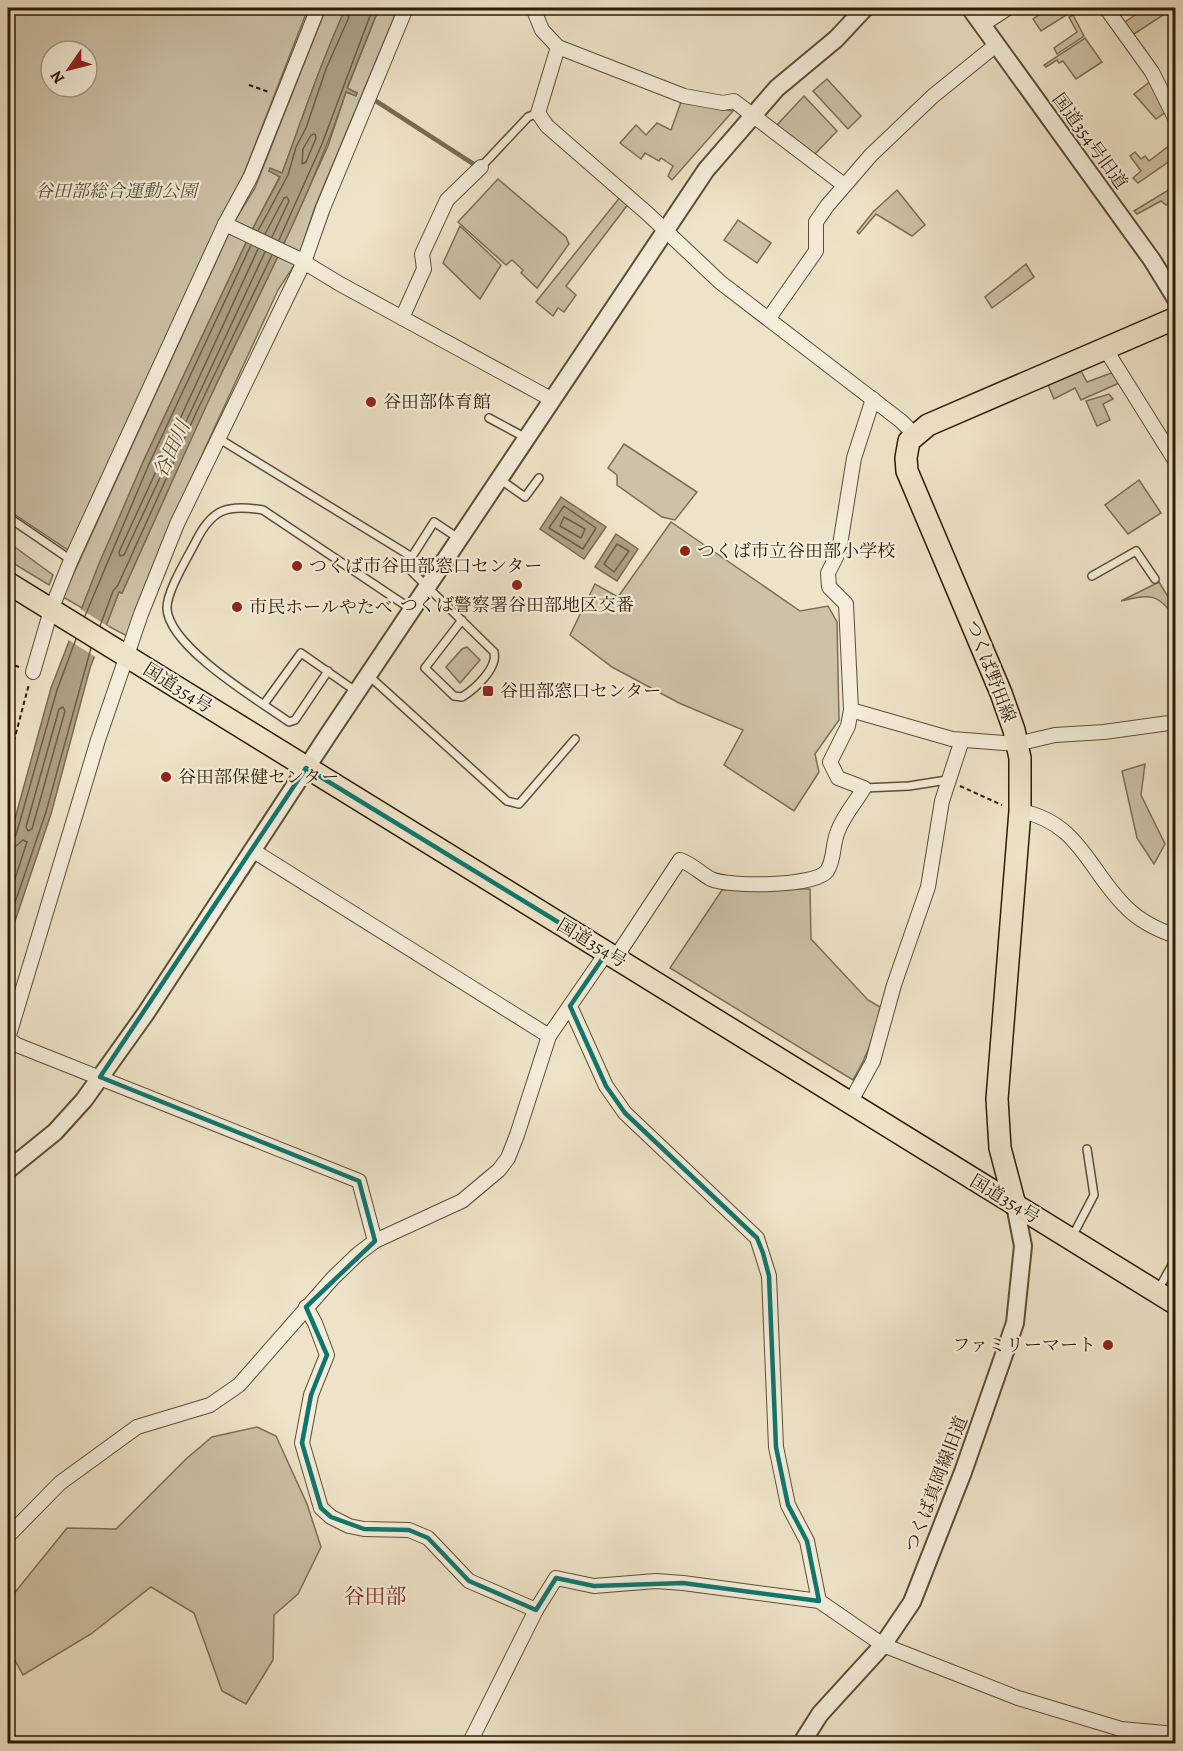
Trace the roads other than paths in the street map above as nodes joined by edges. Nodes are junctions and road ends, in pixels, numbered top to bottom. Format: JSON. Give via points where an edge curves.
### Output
{"nodes":[{"id":1,"x":318,"y":8,"type":"edge"},
{"id":2,"x":406,"y":8,"type":"edge"},
{"id":3,"x":533,"y":8,"type":"edge"},
{"id":4,"x":866,"y":8,"type":"edge"},
{"id":5,"x":970,"y":8,"type":"edge"},
{"id":6,"x":1008,"y":8,"type":"edge"},
{"id":7,"x":1106,"y":8,"type":"edge"},
{"id":8,"x":982,"y":25,"type":"junction"},
{"id":9,"x":996,"y":45,"type":"junction"},
{"id":10,"x":558,"y":47,"type":"junction"},
{"id":11,"x":538,"y":113,"type":"junction"},
{"id":12,"x":752,"y":114,"type":"junction"},
{"id":13,"x":1176,"y":120,"type":"edge"},
{"id":14,"x":481,"y":167,"type":"joint"},
{"id":15,"x":844,"y":185,"type":"junction"},
{"id":16,"x":228,"y":225,"type":"junction"},
{"id":17,"x":666,"y":231,"type":"junction"},
{"id":18,"x":301,"y":260,"type":"junction"},
{"id":19,"x":1176,"y":299,"type":"edge"},
{"id":20,"x":402,"y":318,"type":"junction"},
{"id":21,"x":769,"y":318,"type":"junction"},
{"id":22,"x":1176,"y":318,"type":"edge"},
{"id":23,"x":1106,"y":350,"type":"junction"},
{"id":24,"x":551,"y":399,"type":"junction"},
{"id":25,"x":873,"y":399,"type":"junction"},
{"id":26,"x":489,"y":418,"type":"dead end"},
{"id":27,"x":914,"y":434,"type":"junction"},
{"id":28,"x":218,"y":438,"type":"junction"},
{"id":29,"x":526,"y":438,"type":"junction"},
{"id":30,"x":1176,"y":462,"type":"edge"},
{"id":31,"x":539,"y":478,"type":"dead end"},
{"id":32,"x":498,"y":479,"type":"junction"},
{"id":33,"x":8,"y":517,"type":"edge"},
{"id":34,"x":459,"y":539,"type":"junction"},
{"id":35,"x":412,"y":557,"type":"junction"},
{"id":36,"x":71,"y":560,"type":"junction"},
{"id":37,"x":1092,"y":576,"type":"dead end"},
{"id":38,"x":1155,"y":579,"type":"dead end"},
{"id":39,"x":8,"y":583,"type":"edge"},
{"id":40,"x":427,"y":586,"type":"junction"},
{"id":41,"x":411,"y":609,"type":"junction"},
{"id":42,"x":55,"y":612,"type":"junction"},
{"id":43,"x":462,"y":620,"type":"junction"},
{"id":44,"x":123,"y":653,"type":"junction"},
{"id":45,"x":327,"y":671,"type":"junction"},
{"id":46,"x":33,"y":672,"type":"road end"},
{"id":47,"x":368,"y":675,"type":"junction"},
{"id":48,"x":357,"y":692,"type":"junction"},
{"id":49,"x":264,"y":704,"type":"junction"},
{"id":50,"x":851,"y":710,"type":"junction"},
{"id":51,"x":1176,"y":722,"type":"edge"},
{"id":52,"x":575,"y":739,"type":"dead end"},
{"id":53,"x":962,"y":740,"type":"junction"},
{"id":54,"x":1017,"y":744,"type":"junction"},
{"id":55,"x":306,"y":768,"type":"junction"},
{"id":56,"x":947,"y":780,"type":"junction"},
{"id":57,"x":864,"y":788,"type":"junction"},
{"id":58,"x":1020,"y":811,"type":"junction"},
{"id":59,"x":252,"y":850,"type":"junction"},
{"id":60,"x":1176,"y":936,"type":"edge"},
{"id":61,"x":612,"y":955,"type":"junction"},
{"id":62,"x":1176,"y":967,"type":"edge"},
{"id":63,"x":1176,"y":975,"type":"edge"},
{"id":64,"x":570,"y":1006,"type":"junction"},
{"id":65,"x":549,"y":1036,"type":"junction"},
{"id":66,"x":100,"y":1077,"type":"junction"},
{"id":67,"x":850,"y":1103,"type":"junction"},
{"id":68,"x":1087,"y":1149,"type":"dead end"},
{"id":69,"x":8,"y":1170,"type":"edge"},
{"id":70,"x":1016,"y":1204,"type":"junction"},
{"id":71,"x":1071,"y":1240,"type":"junction"},
{"id":72,"x":375,"y":1241,"type":"junction"},
{"id":73,"x":1176,"y":1257,"type":"edge"},
{"id":74,"x":1157,"y":1293,"type":"junction"},
{"id":75,"x":1176,"y":1304,"type":"edge"},
{"id":76,"x":306,"y":1307,"type":"junction"},
{"id":77,"x":8,"y":1536,"type":"edge"},
{"id":78,"x":819,"y":1601,"type":"junction"},
{"id":79,"x":536,"y":1610,"type":"junction"},
{"id":80,"x":883,"y":1645,"type":"junction"},
{"id":81,"x":1176,"y":1718,"type":"edge"},
{"id":82,"x":1173,"y":1733,"type":"edge"},
{"id":83,"x":469,"y":1743,"type":"edge"},
{"id":84,"x":801,"y":1743,"type":"edge"}],
"edges":[{"from":1,"to":16,"type":"street"},
{"from":2,"to":18,"type":"street"},
{"from":3,"to":10,"type":"street","via":[[542,30]]},
{"from":4,"to":12,"type":"street"},
{"from":5,"to":8,"type":"street","name":"国道354号旧道"},
{"from":6,"to":8,"type":"street"},
{"from":7,"to":13,"type":"street","via":[[1152,72]]},
{"from":8,"to":9,"type":"street","name":"国道354号旧道"},
{"from":9,"to":15,"type":"street","via":[[933,96]]},
{"from":9,"to":19,"type":"street","name":"国道354号旧道"},
{"from":10,"to":11,"type":"street"},
{"from":10,"to":12,"type":"street","via":[[684,96],[723,103],[734,101]]},
{"from":11,"to":14,"type":"lane","via":[[528,117]]},
{"from":11,"to":17,"type":"street","via":[[547,126]]},
{"from":12,"to":15,"type":"street"},
{"from":12,"to":17,"type":"street","via":[[706,170]]},
{"from":14,"to":20,"type":"street","via":[[447,200],[422,254],[424,269]]},
{"from":15,"to":21,"type":"street","via":[[816,222],[816,251]]},
{"from":16,"to":18,"type":"street"},
{"from":16,"to":36,"type":"street"},
{"from":17,"to":21,"type":"street","via":[[720,282]]},
{"from":17,"to":24,"type":"street"},
{"from":18,"to":20,"type":"street"},
{"from":18,"to":28,"type":"street"},
{"from":20,"to":24,"type":"street"},
{"from":21,"to":25,"type":"street"},
{"from":22,"to":23,"type":"main road"},
{"from":23,"to":27,"type":"main road","via":[[943,418]]},
{"from":23,"to":30,"type":"street"},
{"from":24,"to":29,"type":"street"},
{"from":25,"to":27,"type":"street"},
{"from":25,"to":50,"type":"street","via":[[854,458],[839,551],[828,573],[829,586],[846,604]]},
{"from":26,"to":29,"type":"lane"},
{"from":27,"to":54,"type":"main road","name":"つくば野田線","via":[[906,458],[912,487],[953,575],[1001,693]]},
{"from":28,"to":35,"type":"lane"},
{"from":28,"to":44,"type":"street"},
{"from":29,"to":32,"type":"street"},
{"from":31,"to":32,"type":"lane","via":[[525,497]]},
{"from":32,"to":34,"type":"street"},
{"from":33,"to":36,"type":"lane"},
{"from":34,"to":35,"type":"lane","via":[[434,522]]},
{"from":34,"to":40,"type":"street"},
{"from":35,"to":40,"type":"lane","via":[[406,567]]},
{"from":36,"to":42,"type":"street"},
{"from":37,"to":38,"type":"lane","via":[[1136,551]]},
{"from":39,"to":42,"type":"main road","name":"国道354号"},
{"from":40,"to":41,"type":"street"},
{"from":40,"to":43,"type":"lane"},
{"from":41,"to":47,"type":"street"},
{"from":41,"to":49,"type":"lane","via":[[263,510],[244,507],[215,515],[206,521],[167,607],[172,624],[187,646]]},
{"from":42,"to":44,"type":"main road","name":"国道354号"},
{"from":42,"to":46,"type":"street"},
{"from":43,"to":43,"type":"lane","via":[[494,652],[495,659],[462,697],[454,696],[425,668]]},
{"from":44,"to":55,"type":"main road","name":"国道354号"},
{"from":44,"to":66,"type":"street","via":[[9,1035],[16,1045]]},
{"from":45,"to":48,"type":"lane"},
{"from":45,"to":49,"type":"lane","via":[[301,653]]},
{"from":45,"to":49,"type":"lane","via":[[295,720],[289,722]]},
{"from":47,"to":48,"type":"street"},
{"from":47,"to":52,"type":"lane","via":[[507,801],[519,804]]},
{"from":48,"to":55,"type":"street"},
{"from":50,"to":53,"type":"street"},
{"from":50,"to":57,"type":"street","via":[[848,726],[830,762],[838,778]]},
{"from":51,"to":54,"type":"street","via":[[1055,735]]},
{"from":53,"to":54,"type":"street"},
{"from":53,"to":56,"type":"street"},
{"from":54,"to":58,"type":"main road","name":"つくば野田線"},
{"from":55,"to":59,"type":"street"},
{"from":55,"to":61,"type":"main road","name":"国道354号"},
{"from":56,"to":57,"type":"lane"},
{"from":56,"to":67,"type":"street","via":[[928,887],[873,1061]]},
{"from":57,"to":61,"type":"street","via":[[837,831],[826,872],[818,879],[772,884],[712,880],[680,860]]},
{"from":58,"to":60,"type":"street","via":[[1067,832],[1127,908],[1147,923]]},
{"from":58,"to":70,"type":"main road","name":"つくば野田線","via":[[997,1099],[1000,1148]]},
{"from":59,"to":65,"type":"street"},
{"from":59,"to":66,"type":"street"},
{"from":61,"to":64,"type":"street"},
{"from":61,"to":67,"type":"main road","name":"国道354号"},
{"from":62,"to":63,"type":"street"},
{"from":64,"to":65,"type":"street"},
{"from":64,"to":78,"type":"street","via":[[606,1086],[625,1113],[757,1238],[770,1276],[776,1447],[788,1505],[807,1541]]},
{"from":65,"to":72,"type":"street","via":[[517,1135],[499,1170],[462,1201]]},
{"from":66,"to":69,"type":"street","via":[[55,1132]]},
{"from":66,"to":72,"type":"street","via":[[359,1180]]},
{"from":67,"to":70,"type":"main road","name":"国道354号"},
{"from":68,"to":71,"type":"lane","via":[[1094,1195]]},
{"from":70,"to":71,"type":"main road","name":"国道354号"},
{"from":70,"to":80,"type":"street","name":"つくば真岡線旧道","via":[[1023,1246],[1015,1323],[912,1602]]},
{"from":71,"to":74,"type":"main road","name":"国道354号"},
{"from":72,"to":76,"type":"street"},
{"from":73,"to":74,"type":"lane"},
{"from":74,"to":75,"type":"main road","name":"国道354号"},
{"from":76,"to":77,"type":"street","via":[[239,1385],[210,1406],[137,1427],[60,1483]]},
{"from":76,"to":79,"type":"street","via":[[327,1355],[311,1395],[302,1443],[321,1508],[349,1526],[409,1530],[428,1538],[469,1581]]},
{"from":78,"to":79,"type":"street","via":[[683,1583],[594,1586],[556,1578]]},
{"from":78,"to":80,"type":"street"},
{"from":79,"to":83,"type":"street"},
{"from":80,"to":82,"type":"street","via":[[1088,1721],[1121,1729]]},
{"from":80,"to":84,"type":"street","name":"つくば真岡線旧道","via":[[820,1714]]},
{"from":81,"to":82,"type":"lane"}]}
